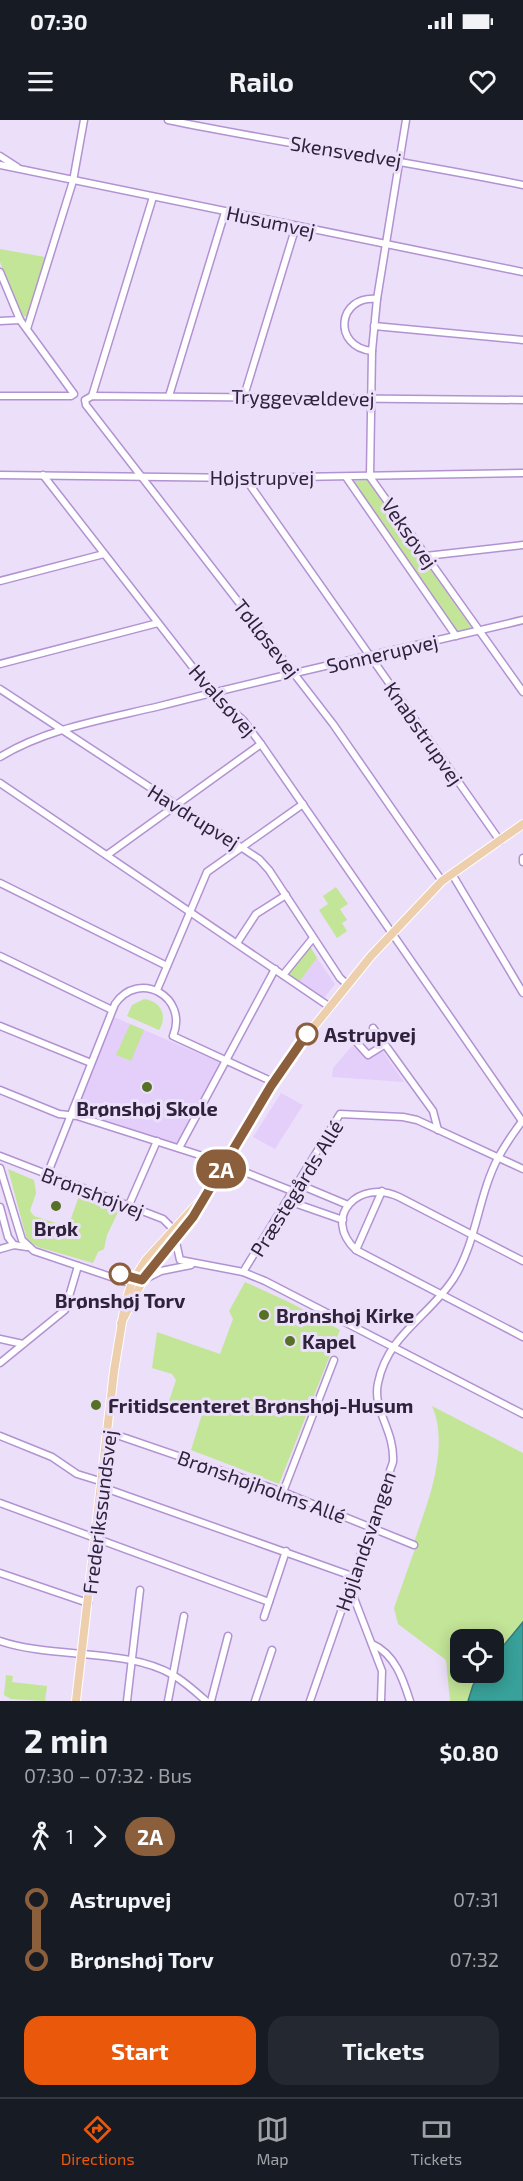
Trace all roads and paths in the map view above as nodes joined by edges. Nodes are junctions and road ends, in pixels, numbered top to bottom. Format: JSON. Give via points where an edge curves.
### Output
{"nodes":[{"id":1,"x":84,"y":120,"type":"edge"},
{"id":2,"x":168,"y":120,"type":"edge"},
{"id":3,"x":406,"y":120,"type":"edge"},
{"id":4,"x":0,"y":156,"type":"edge"},
{"id":5,"x":399,"y":159,"type":"junction"},
{"id":6,"x":0,"y":165,"type":"edge"},
{"id":7,"x":20,"y":169,"type":"junction"},
{"id":8,"x":73,"y":181,"type":"junction"},
{"id":9,"x":523,"y":184,"type":"edge"},
{"id":10,"x":153,"y":197,"type":"junction"},
{"id":11,"x":225,"y":212,"type":"junction"},
{"id":12,"x":296,"y":226,"type":"junction"},
{"id":13,"x":385,"y":244,"type":"junction"},
{"id":14,"x":0,"y":272,"type":"edge"},
{"id":15,"x":523,"y":272,"type":"edge"},
{"id":16,"x":377,"y":299,"type":"junction"},
{"id":17,"x":20,"y":320,"type":"junction"},
{"id":18,"x":0,"y":321,"type":"edge"},
{"id":19,"x":374,"y":326,"type":"junction"},
{"id":20,"x":27,"y":329,"type":"junction"},
{"id":21,"x":523,"y":340,"type":"edge"},
{"id":22,"x":372,"y":351,"type":"junction"},
{"id":23,"x":0,"y":396,"type":"edge"},
{"id":24,"x":92,"y":396,"type":"junction"},
{"id":25,"x":169,"y":396,"type":"junction"},
{"id":26,"x":244,"y":396,"type":"junction"},
{"id":27,"x":371,"y":398,"type":"junction"},
{"id":28,"x":85,"y":400,"type":"joint"},
{"id":29,"x":523,"y":400,"type":"edge"},
{"id":30,"x":523,"y":473,"type":"edge"},
{"id":31,"x":0,"y":475,"type":"edge"},
{"id":32,"x":43,"y":475,"type":"junction"},
{"id":33,"x":140,"y":476,"type":"junction"},
{"id":34,"x":346,"y":477,"type":"junction"},
{"id":35,"x":370,"y":477,"type":"junction"},
{"id":36,"x":246,"y":478,"type":"junction"},
{"id":37,"x":523,"y":545,"type":"edge"},
{"id":38,"x":104,"y":554,"type":"junction"},
{"id":39,"x":426,"y":556,"type":"junction"},
{"id":40,"x":0,"y":581,"type":"edge"},
{"id":41,"x":523,"y":620,"type":"edge"},
{"id":42,"x":158,"y":623,"type":"junction"},
{"id":43,"x":478,"y":630,"type":"junction"},
{"id":44,"x":456,"y":636,"type":"junction"},
{"id":45,"x":371,"y":656,"type":"junction"},
{"id":46,"x":0,"y":664,"type":"edge"},
{"id":47,"x":294,"y":673,"type":"junction"},
{"id":48,"x":0,"y":689,"type":"edge"},
{"id":49,"x":212,"y":692,"type":"junction"},
{"id":50,"x":523,"y":692,"type":"edge"},
{"id":51,"x":61,"y":731,"type":"junction"},
{"id":52,"x":261,"y":744,"type":"junction"},
{"id":53,"x":0,"y":757,"type":"edge"},
{"id":54,"x":0,"y":783,"type":"edge"},
{"id":55,"x":303,"y":804,"type":"junction"},
{"id":56,"x":177,"y":806,"type":"junction"},
{"id":57,"x":523,"y":824,"type":"edge"},
{"id":58,"x":500,"y":841,"type":"junction"},
{"id":59,"x":243,"y":847,"type":"junction"},
{"id":60,"x":107,"y":855,"type":"junction"},
{"id":61,"x":452,"y":874,"type":"junction"},
{"id":62,"x":442,"y":881,"type":"junction"},
{"id":63,"x":0,"y":883,"type":"edge"},
{"id":64,"x":286,"y":896,"type":"junction"},
{"id":65,"x":190,"y":911,"type":"junction"},
{"id":66,"x":392,"y":933,"type":"junction"},
{"id":67,"x":314,"y":938,"type":"junction"},
{"id":68,"x":237,"y":943,"type":"junction"},
{"id":69,"x":0,"y":956,"type":"edge"},
{"id":70,"x":167,"y":966,"type":"junction"},
{"id":71,"x":276,"y":969,"type":"junction"},
{"id":72,"x":283,"y":975,"type":"junction"},
{"id":73,"x":348,"y":985,"type":"junction"},
{"id":74,"x":157,"y":990,"type":"junction"},
{"id":75,"x":523,"y":993,"type":"edge"},
{"id":76,"x":330,"y":1007,"type":"junction"},
{"id":77,"x":112,"y":1010,"type":"junction"},
{"id":78,"x":0,"y":1026,"type":"edge"},
{"id":79,"x":373,"y":1028,"type":"dead end"},
{"id":80,"x":351,"y":1036,"type":"dead end"},
{"id":81,"x":384,"y":1046,"type":"junction"},
{"id":82,"x":227,"y":1060,"type":"junction"},
{"id":83,"x":91,"y":1063,"type":"junction"},
{"id":84,"x":273,"y":1083,"type":"junction"},
{"id":85,"x":0,"y":1090,"type":"edge"},
{"id":86,"x":70,"y":1115,"type":"junction"},
{"id":87,"x":522,"y":1121,"type":"edge"},
{"id":88,"x":438,"y":1130,"type":"junction"},
{"id":89,"x":157,"y":1141,"type":"junction"},
{"id":90,"x":179,"y":1148,"type":"junction"},
{"id":91,"x":0,"y":1156,"type":"edge"},
{"id":92,"x":497,"y":1159,"type":"junction"},
{"id":93,"x":225,"y":1164,"type":"junction"},
{"id":94,"x":26,"y":1167,"type":"junction"},
{"id":95,"x":523,"y":1169,"type":"edge"},
{"id":96,"x":0,"y":1170,"type":"edge"},
{"id":97,"x":46,"y":1175,"type":"junction"},
{"id":98,"x":208,"y":1191,"type":"junction"},
{"id":99,"x":292,"y":1191,"type":"junction"},
{"id":100,"x":382,"y":1191,"type":"junction"},
{"id":101,"x":129,"y":1205,"type":"junction"},
{"id":102,"x":348,"y":1205,"type":"junction"},
{"id":103,"x":0,"y":1207,"type":"edge"},
{"id":104,"x":343,"y":1220,"type":"junction"},
{"id":105,"x":173,"y":1230,"type":"junction"},
{"id":106,"x":473,"y":1236,"type":"junction"},
{"id":107,"x":174,"y":1240,"type":"junction"},
{"id":108,"x":14,"y":1245,"type":"junction"},
{"id":109,"x":27,"y":1247,"type":"junction"},
{"id":110,"x":0,"y":1249,"type":"edge"},
{"id":111,"x":356,"y":1250,"type":"junction"},
{"id":112,"x":523,"y":1261,"type":"edge"},
{"id":113,"x":193,"y":1264,"type":"junction"},
{"id":114,"x":78,"y":1266,"type":"junction"},
{"id":115,"x":243,"y":1272,"type":"junction"},
{"id":116,"x":142,"y":1280,"type":"junction"},
{"id":117,"x":132,"y":1282,"type":"junction"},
{"id":118,"x":442,"y":1295,"type":"junction"},
{"id":119,"x":121,"y":1323,"type":"junction"},
{"id":120,"x":523,"y":1337,"type":"edge"},
{"id":121,"x":0,"y":1339,"type":"edge"},
{"id":122,"x":23,"y":1344,"type":"junction"},
{"id":123,"x":391,"y":1346,"type":"junction"},
{"id":124,"x":334,"y":1360,"type":"dead end"},
{"id":125,"x":0,"y":1363,"type":"edge"},
{"id":126,"x":523,"y":1414,"type":"edge"},
{"id":127,"x":108,"y":1432,"type":"junction"},
{"id":128,"x":0,"y":1436,"type":"edge"},
{"id":129,"x":102,"y":1484,"type":"junction"},
{"id":130,"x":283,"y":1492,"type":"junction"},
{"id":131,"x":0,"y":1503,"type":"edge"},
{"id":132,"x":370,"y":1526,"type":"junction"},
{"id":133,"x":96,"y":1540,"type":"junction"},
{"id":134,"x":414,"y":1545,"type":"dead end"},
{"id":135,"x":286,"y":1551,"type":"junction"},
{"id":136,"x":0,"y":1573,"type":"edge"},
{"id":137,"x":352,"y":1576,"type":"junction"},
{"id":138,"x":349,"y":1585,"type":"junction"},
{"id":139,"x":140,"y":1590,"type":"dead end"},
{"id":140,"x":269,"y":1602,"type":"junction"},
{"id":141,"x":88,"y":1603,"type":"junction"},
{"id":142,"x":184,"y":1616,"type":"dead end"},
{"id":143,"x":264,"y":1617,"type":"dead end"},
{"id":144,"x":228,"y":1636,"type":"dead end"},
{"id":145,"x":0,"y":1641,"type":"edge"},
{"id":146,"x":372,"y":1644,"type":"junction"},
{"id":147,"x":272,"y":1650,"type":"dead end"},
{"id":148,"x":82,"y":1655,"type":"junction"},
{"id":149,"x":132,"y":1662,"type":"junction"},
{"id":150,"x":173,"y":1675,"type":"junction"},
{"id":151,"x":76,"y":1701,"type":"edge"},
{"id":152,"x":128,"y":1701,"type":"edge"},
{"id":153,"x":168,"y":1701,"type":"edge"},
{"id":154,"x":206,"y":1701,"type":"edge"},
{"id":155,"x":211,"y":1701,"type":"edge"},
{"id":156,"x":255,"y":1701,"type":"edge"},
{"id":157,"x":310,"y":1701,"type":"edge"},
{"id":158,"x":381,"y":1701,"type":"edge"},
{"id":159,"x":410,"y":1701,"type":"edge"}],
"edges":[{"from":1,"to":8,"type":"street"},
{"from":2,"to":5,"type":"street","name":"Skensvedvej"},
{"from":3,"to":5,"type":"street","name":"Veksøvej"},
{"from":4,"to":7,"type":"street","name":"Husumvej"},
{"from":5,"to":9,"type":"street","name":"Skensvedvej"},
{"from":5,"to":13,"type":"street","name":"Veksøvej"},
{"from":6,"to":7,"type":"street","name":"Husumvej"},
{"from":7,"to":8,"type":"street","name":"Husumvej"},
{"from":8,"to":10,"type":"street","name":"Husumvej"},
{"from":8,"to":20,"type":"street"},
{"from":10,"to":11,"type":"street","name":"Husumvej"},
{"from":10,"to":24,"type":"street"},
{"from":11,"to":12,"type":"street","name":"Husumvej"},
{"from":11,"to":25,"type":"street"},
{"from":12,"to":13,"type":"street","name":"Husumvej"},
{"from":12,"to":26,"type":"street"},
{"from":13,"to":15,"type":"street","name":"Husumvej"},
{"from":13,"to":16,"type":"street","name":"Veksøvej"},
{"from":14,"to":17,"type":"street"},
{"from":16,"to":19,"type":"street","name":"Veksøvej"},
{"from":16,"to":22,"type":"street","via":[[355,303],[344,324],[356,346]]},
{"from":17,"to":18,"type":"street"},
{"from":17,"to":20,"type":"street"},
{"from":19,"to":21,"type":"street"},
{"from":19,"to":22,"type":"street","name":"Veksøvej"},
{"from":20,"to":23,"type":"street","via":[[74,394]]},
{"from":22,"to":27,"type":"street","name":"Veksøvej"},
{"from":24,"to":25,"type":"street","name":"Tryggevældevej"},
{"from":24,"to":28,"type":"street","name":"Tryggevældevej"},
{"from":25,"to":26,"type":"street","name":"Tryggevældevej"},
{"from":26,"to":27,"type":"street","name":"Tryggevældevej"},
{"from":27,"to":29,"type":"street","name":"Tryggevældevej"},
{"from":27,"to":35,"type":"street","name":"Veksøvej"},
{"from":28,"to":33,"type":"street","name":"Tølløsevej"},
{"from":30,"to":35,"type":"street","name":"Højstrupvej"},
{"from":31,"to":32,"type":"street","name":"Højstrupvej"},
{"from":32,"to":33,"type":"street","name":"Højstrupvej"},
{"from":32,"to":38,"type":"street","name":"Hvalsøvej"},
{"from":33,"to":36,"type":"street","name":"Højstrupvej"},
{"from":33,"to":47,"type":"street","name":"Tølløsevej"},
{"from":34,"to":35,"type":"street","name":"Højstrupvej"},
{"from":34,"to":36,"type":"street","name":"Højstrupvej"},
{"from":34,"to":44,"type":"street","name":"Veksøvej"},
{"from":35,"to":39,"type":"street","name":"Veksøvej"},
{"from":36,"to":45,"type":"street","name":"Knabstrupvej"},
{"from":37,"to":39,"type":"street"},
{"from":38,"to":40,"type":"street"},
{"from":38,"to":42,"type":"street","name":"Hvalsøvej"},
{"from":39,"to":43,"type":"street","name":"Veksøvej"},
{"from":41,"to":43,"type":"street","name":"Sonnerupvej"},
{"from":42,"to":46,"type":"street"},
{"from":42,"to":49,"type":"street","name":"Hvalsøvej"},
{"from":43,"to":44,"type":"street","name":"Sonnerupvej"},
{"from":43,"to":50,"type":"street","name":"Veksøvej"},
{"from":44,"to":45,"type":"street","name":"Sonnerupvej"},
{"from":45,"to":47,"type":"street","name":"Sonnerupvej"},
{"from":45,"to":58,"type":"street","name":"Knabstrupvej"},
{"from":47,"to":49,"type":"street","name":"Sonnerupvej"},
{"from":47,"to":62,"type":"street","name":"Tølløsevej"},
{"from":48,"to":51,"type":"street","name":"Havdrupvej"},
{"from":49,"to":51,"type":"street","name":"Sonnerupvej"},
{"from":49,"to":52,"type":"street","name":"Hvalsøvej","via":[[243,720]]},
{"from":51,"to":53,"type":"street","name":"Sonnerupvej"},
{"from":51,"to":56,"type":"street","name":"Havdrupvej"},
{"from":52,"to":55,"type":"street","name":"Hvalsøvej"},
{"from":52,"to":56,"type":"street"},
{"from":54,"to":60,"type":"street"},
{"from":55,"to":59,"type":"street"},
{"from":55,"to":66,"type":"street","name":"Hvalsøvej"},
{"from":56,"to":59,"type":"street","name":"Havdrupvej"},
{"from":56,"to":60,"type":"street"},
{"from":57,"to":58,"type":"main road","name":"Frederikssundsvej"},
{"from":58,"to":61,"type":"main road","name":"Frederikssundsvej"},
{"from":59,"to":64,"type":"street","name":"Havdrupvej","via":[[269,870]]},
{"from":59,"to":65,"type":"street","via":[[207,872]]},
{"from":60,"to":65,"type":"street"},
{"from":61,"to":62,"type":"main road","name":"Frederikssundsvej"},
{"from":61,"to":75,"type":"street"},
{"from":62,"to":66,"type":"main road","name":"Frederikssundsvej"},
{"from":63,"to":70,"type":"street"},
{"from":64,"to":67,"type":"street","name":"Havdrupvej"},
{"from":64,"to":68,"type":"street","via":[[256,914]]},
{"from":65,"to":68,"type":"street"},
{"from":65,"to":70,"type":"street"},
{"from":66,"to":73,"type":"main road","name":"Frederikssundsvej"},
{"from":66,"to":87,"type":"street","name":"Hvalsøvej"},
{"from":67,"to":72,"type":"street"},
{"from":67,"to":73,"type":"street","name":"Havdrupvej"},
{"from":68,"to":71,"type":"street"},
{"from":69,"to":77,"type":"street"},
{"from":70,"to":74,"type":"street"},
{"from":71,"to":72,"type":"street"},
{"from":71,"to":82,"type":"street"},
{"from":72,"to":76,"type":"street"},
{"from":73,"to":76,"type":"main road","name":"Frederikssundsvej"},
{"from":74,"to":77,"type":"street","via":[[133,989],[118,999]]},
{"from":74,"to":82,"type":"street","via":[[174,1007],[177,1025],[173,1036]]},
{"from":76,"to":84,"type":"main road","name":"Frederikssundsvej"},
{"from":77,"to":83,"type":"street"},
{"from":78,"to":83,"type":"street"},
{"from":79,"to":81,"type":"street"},
{"from":80,"to":81,"type":"street","via":[[368,1055]]},
{"from":81,"to":88,"type":"street","via":[[433,1112]]},
{"from":82,"to":84,"type":"street"},
{"from":82,"to":90,"type":"street"},
{"from":83,"to":86,"type":"street"},
{"from":84,"to":93,"type":"main road","name":"Frederikssundsvej"},
{"from":85,"to":86,"type":"street"},
{"from":86,"to":89,"type":"street"},
{"from":86,"to":97,"type":"street"},
{"from":87,"to":92,"type":"street"},
{"from":88,"to":92,"type":"street","name":"Præstegårds Allé"},
{"from":88,"to":99,"type":"street","name":"Præstegårds Allé","via":[[403,1117],[340,1114]]},
{"from":89,"to":90,"type":"street"},
{"from":89,"to":101,"type":"street"},
{"from":90,"to":93,"type":"street"},
{"from":91,"to":94,"type":"street","name":"Brønshøjvej"},
{"from":92,"to":95,"type":"street","name":"Præstegårds Allé"},
{"from":92,"to":106,"type":"street"},
{"from":93,"to":98,"type":"main road","name":"Frederikssundsvej"},
{"from":93,"to":99,"type":"street"},
{"from":94,"to":96,"type":"street","via":[[9,1163]]},
{"from":94,"to":97,"type":"street","name":"Brønshøjvej"},
{"from":96,"to":109,"type":"street"},
{"from":97,"to":101,"type":"street","name":"Brønshøjvej"},
{"from":98,"to":105,"type":"main road","name":"Frederikssundsvej"},
{"from":98,"to":107,"type":"main road","name":"Frederikssundsvej"},
{"from":99,"to":102,"type":"street","via":[[305,1187]]},
{"from":99,"to":104,"type":"street","via":[[297,1204]]},
{"from":99,"to":115,"type":"street","name":"Præstegårds Allé"},
{"from":100,"to":102,"type":"street","via":[[363,1193]]},
{"from":100,"to":106,"type":"street"},
{"from":100,"to":111,"type":"street"},
{"from":101,"to":105,"type":"street","name":"Brønshøjvej","via":[[163,1219]]},
{"from":102,"to":104,"type":"street"},
{"from":103,"to":108,"type":"street"},
{"from":104,"to":111,"type":"street","via":[[345,1236]]},
{"from":105,"to":107,"type":"street"},
{"from":105,"to":117,"type":"main road","name":"Frederikssundsvej"},
{"from":106,"to":112,"type":"street"},
{"from":106,"to":118,"type":"street","via":[[458,1271]]},
{"from":107,"to":113,"type":"street","via":[[180,1260]]},
{"from":107,"to":116,"type":"main road","name":"Frederikssundsvej"},
{"from":108,"to":109,"type":"street"},
{"from":108,"to":110,"type":"street"},
{"from":109,"to":114,"type":"street"},
{"from":111,"to":118,"type":"street"},
{"from":113,"to":115,"type":"street"},
{"from":113,"to":116,"type":"street"},
{"from":114,"to":117,"type":"street"},
{"from":114,"to":122,"type":"street","via":[[65,1310]]},
{"from":115,"to":123,"type":"street"},
{"from":116,"to":117,"type":"street"},
{"from":116,"to":119,"type":"main road","name":"Frederikssundsvej"},
{"from":117,"to":119,"type":"main road","name":"Frederikssundsvej"},
{"from":118,"to":120,"type":"street"},
{"from":118,"to":123,"type":"street"},
{"from":119,"to":127,"type":"main road","name":"Frederikssundsvej"},
{"from":121,"to":122,"type":"street"},
{"from":122,"to":125,"type":"street"},
{"from":123,"to":126,"type":"street"},
{"from":123,"to":132,"type":"street","name":"Højlandsvangen","via":[[376,1393],[391,1436],[393,1462]]},
{"from":124,"to":130,"type":"street"},
{"from":127,"to":129,"type":"main road","name":"Frederikssundsvej"},
{"from":127,"to":130,"type":"street","name":"Brønshøjholms Allé"},
{"from":128,"to":129,"type":"street","via":[[52,1457],[76,1474]]},
{"from":129,"to":133,"type":"main road","name":"Frederikssundsvej"},
{"from":129,"to":135,"type":"street"},
{"from":130,"to":132,"type":"street","name":"Brønshøjholms Allé"},
{"from":131,"to":133,"type":"street"},
{"from":132,"to":134,"type":"street","name":"Brønshøjholms Allé"},
{"from":132,"to":137,"type":"street","name":"Højlandsvangen"},
{"from":133,"to":140,"type":"street"},
{"from":133,"to":141,"type":"main road","name":"Frederikssundsvej"},
{"from":135,"to":137,"type":"street"},
{"from":135,"to":140,"type":"street"},
{"from":136,"to":141,"type":"street"},
{"from":137,"to":138,"type":"street","name":"Højlandsvangen"},
{"from":138,"to":146,"type":"street"},
{"from":138,"to":157,"type":"street","name":"Højlandsvangen"},
{"from":139,"to":149,"type":"street"},
{"from":140,"to":143,"type":"street"},
{"from":141,"to":148,"type":"main road","name":"Frederikssundsvej"},
{"from":142,"to":150,"type":"street"},
{"from":144,"to":155,"type":"street"},
{"from":145,"to":148,"type":"street","via":[[24,1649]]},
{"from":146,"to":158,"type":"street","via":[[383,1676]]},
{"from":146,"to":159,"type":"street","via":[[380,1647],[396,1665]]},
{"from":147,"to":156,"type":"street"},
{"from":148,"to":149,"type":"street"},
{"from":148,"to":151,"type":"main road","name":"Frederikssundsvej"},
{"from":149,"to":150,"type":"street"},
{"from":149,"to":152,"type":"street"},
{"from":150,"to":153,"type":"street"},
{"from":150,"to":154,"type":"street"}]}
